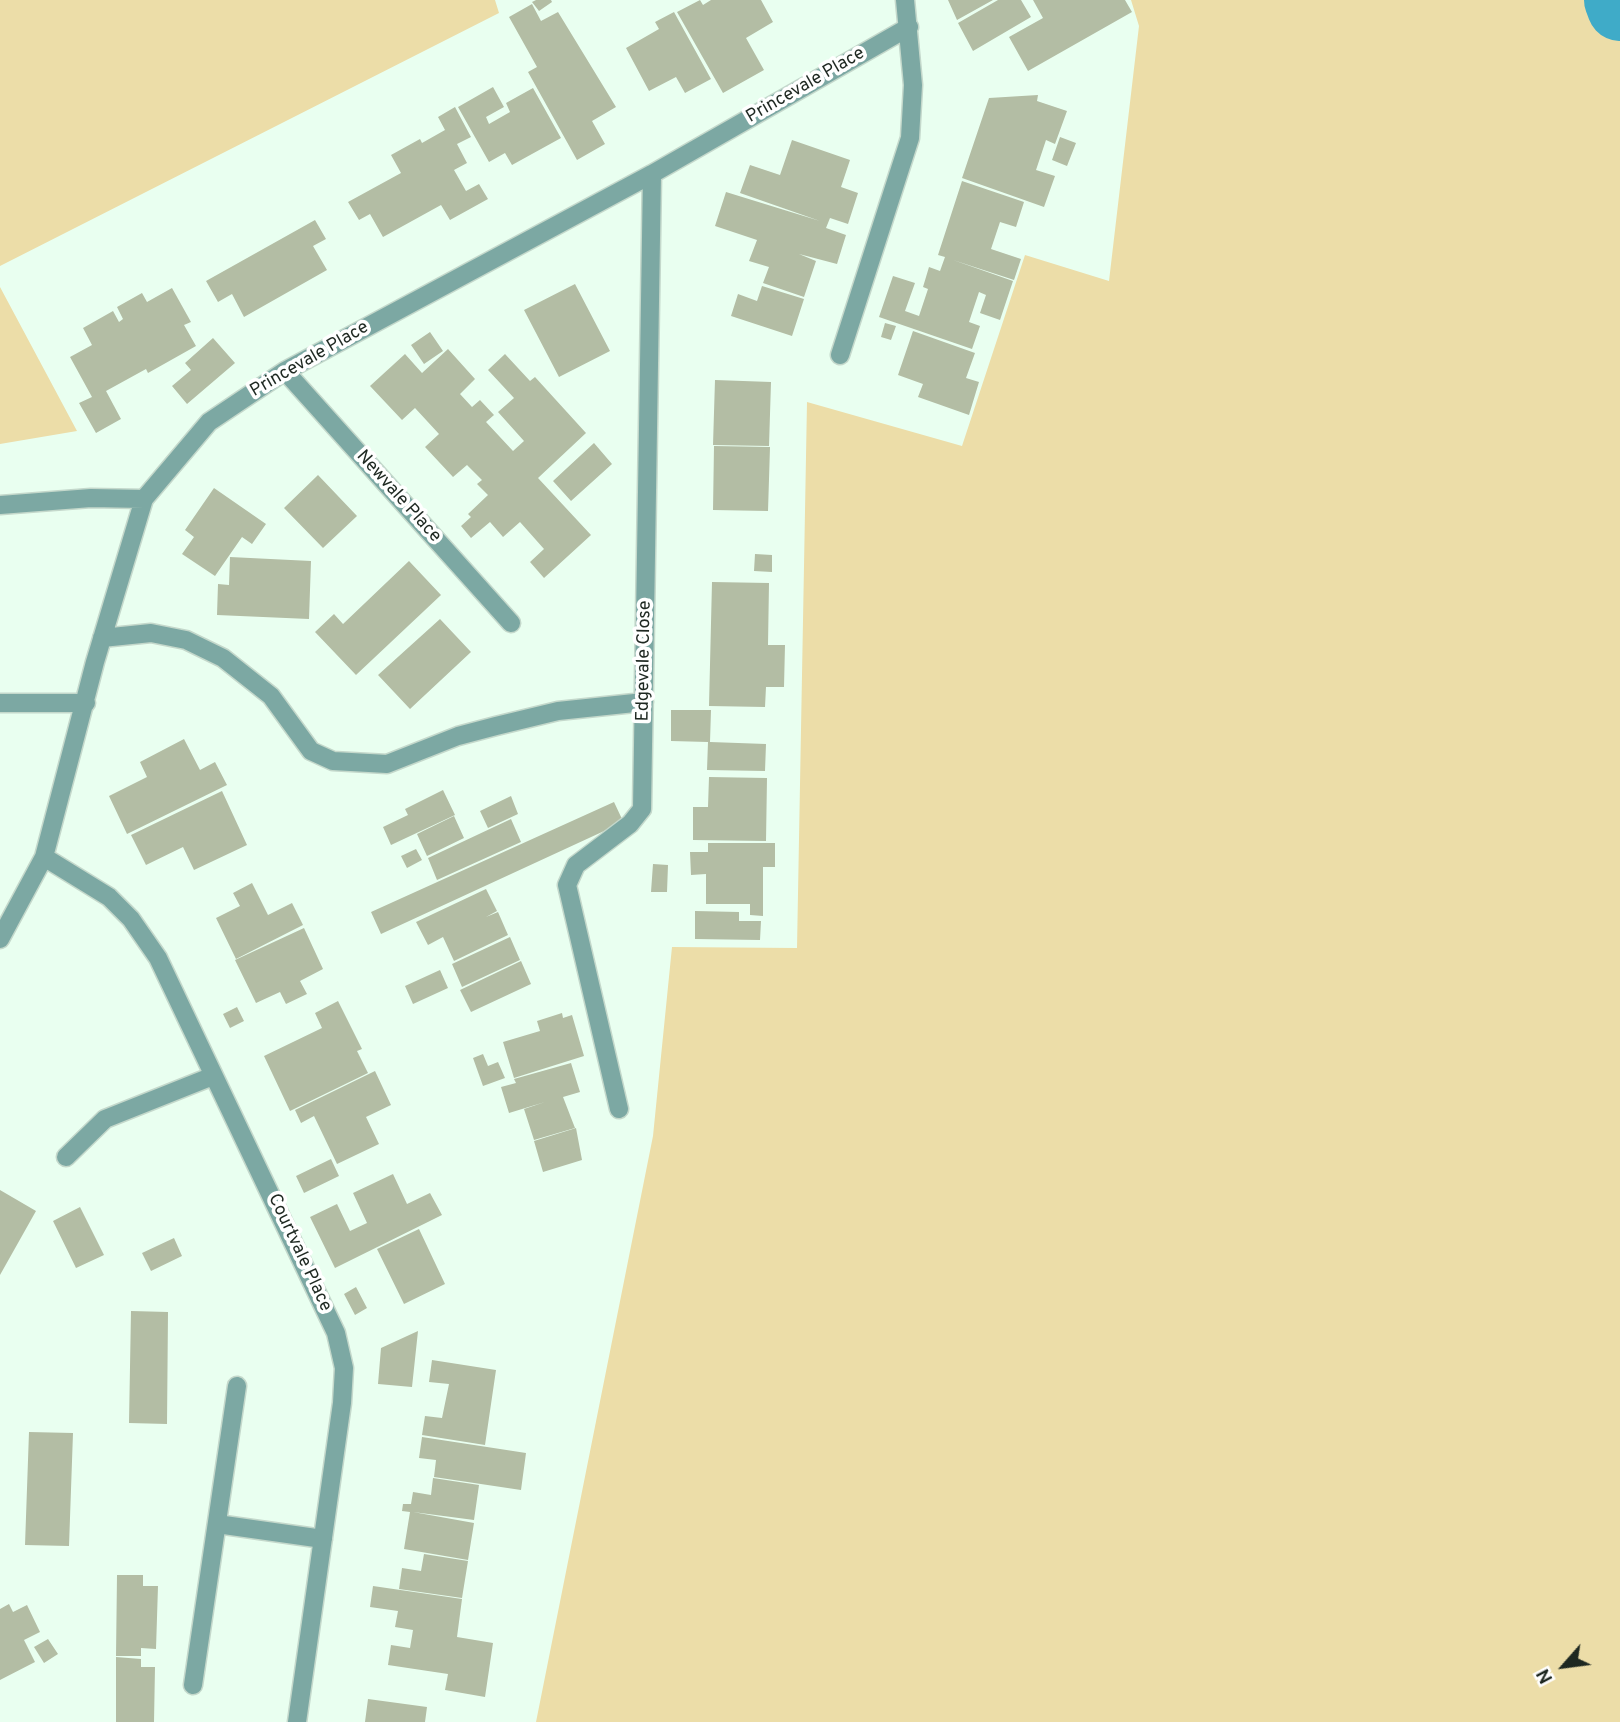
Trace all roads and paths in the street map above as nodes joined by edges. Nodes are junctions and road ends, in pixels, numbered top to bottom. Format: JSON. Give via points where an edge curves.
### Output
{"nodes":[{"id":1,"x":905,"y":0,"type":"edge"},
{"id":2,"x":909,"y":27,"type":"junction"},
{"id":3,"x":652,"y":174,"type":"junction"},
{"id":4,"x":840,"y":355,"type":"dead end"},
{"id":5,"x":285,"y":371,"type":"junction"},
{"id":6,"x":144,"y":499,"type":"junction"},
{"id":7,"x":0,"y":505,"type":"edge"},
{"id":8,"x":511,"y":623,"type":"dead end"},
{"id":9,"x":102,"y":638,"type":"junction"},
{"id":10,"x":644,"y":702,"type":"junction"},
{"id":11,"x":0,"y":703,"type":"edge"},
{"id":12,"x":86,"y":703,"type":"junction"},
{"id":13,"x":44,"y":857,"type":"junction"},
{"id":14,"x":0,"y":939,"type":"edge"},
{"id":15,"x":213,"y":1076,"type":"junction"},
{"id":16,"x":619,"y":1109,"type":"dead end"},
{"id":17,"x":66,"y":1157,"type":"dead end"},
{"id":18,"x":236,"y":1386,"type":"dead end"},
{"id":19,"x":216,"y":1524,"type":"junction"},
{"id":20,"x":323,"y":1539,"type":"junction"},
{"id":21,"x":193,"y":1685,"type":"dead end"},
{"id":22,"x":297,"y":1722,"type":"edge"}],
"edges":[{"from":1,"to":2,"type":"street"},
{"from":2,"to":3,"type":"street","name":"Princevale Place"},
{"from":2,"to":4,"type":"street","via":[[911,138]]},
{"from":3,"to":5,"type":"street","name":"Princevale Place"},
{"from":3,"to":10,"type":"street","name":"Edgevale Close"},
{"from":5,"to":6,"type":"street","name":"Princevale Place","via":[[209,422]]},
{"from":5,"to":8,"type":"street","name":"Newvale Place"},
{"from":6,"to":7,"type":"street"},
{"from":6,"to":9,"type":"street","name":"Princevale Place"},
{"from":9,"to":10,"type":"street","via":[[150,633],[186,640],[223,657],[271,696],[311,751],[333,761],[387,764],[458,736],[558,711]]},
{"from":9,"to":12,"type":"street","name":"Princevale Place"},
{"from":10,"to":16,"type":"street","name":"Edgevale Close","via":[[642,809],[631,824],[576,865],[567,885]]},
{"from":11,"to":12,"type":"street"},
{"from":12,"to":13,"type":"street","name":"Princevale Place"},
{"from":13,"to":14,"type":"street","name":"Princevale Place"},
{"from":13,"to":15,"type":"street","name":"Courtvale Place","via":[[109,897],[131,919],[158,958]]},
{"from":15,"to":17,"type":"street","via":[[105,1119]]},
{"from":15,"to":20,"type":"street","name":"Courtvale Place","via":[[336,1333],[344,1368],[342,1403]]},
{"from":18,"to":19,"type":"street"},
{"from":19,"to":20,"type":"street"},
{"from":19,"to":21,"type":"street"},
{"from":20,"to":22,"type":"street","name":"Courtvale Place"}]}
